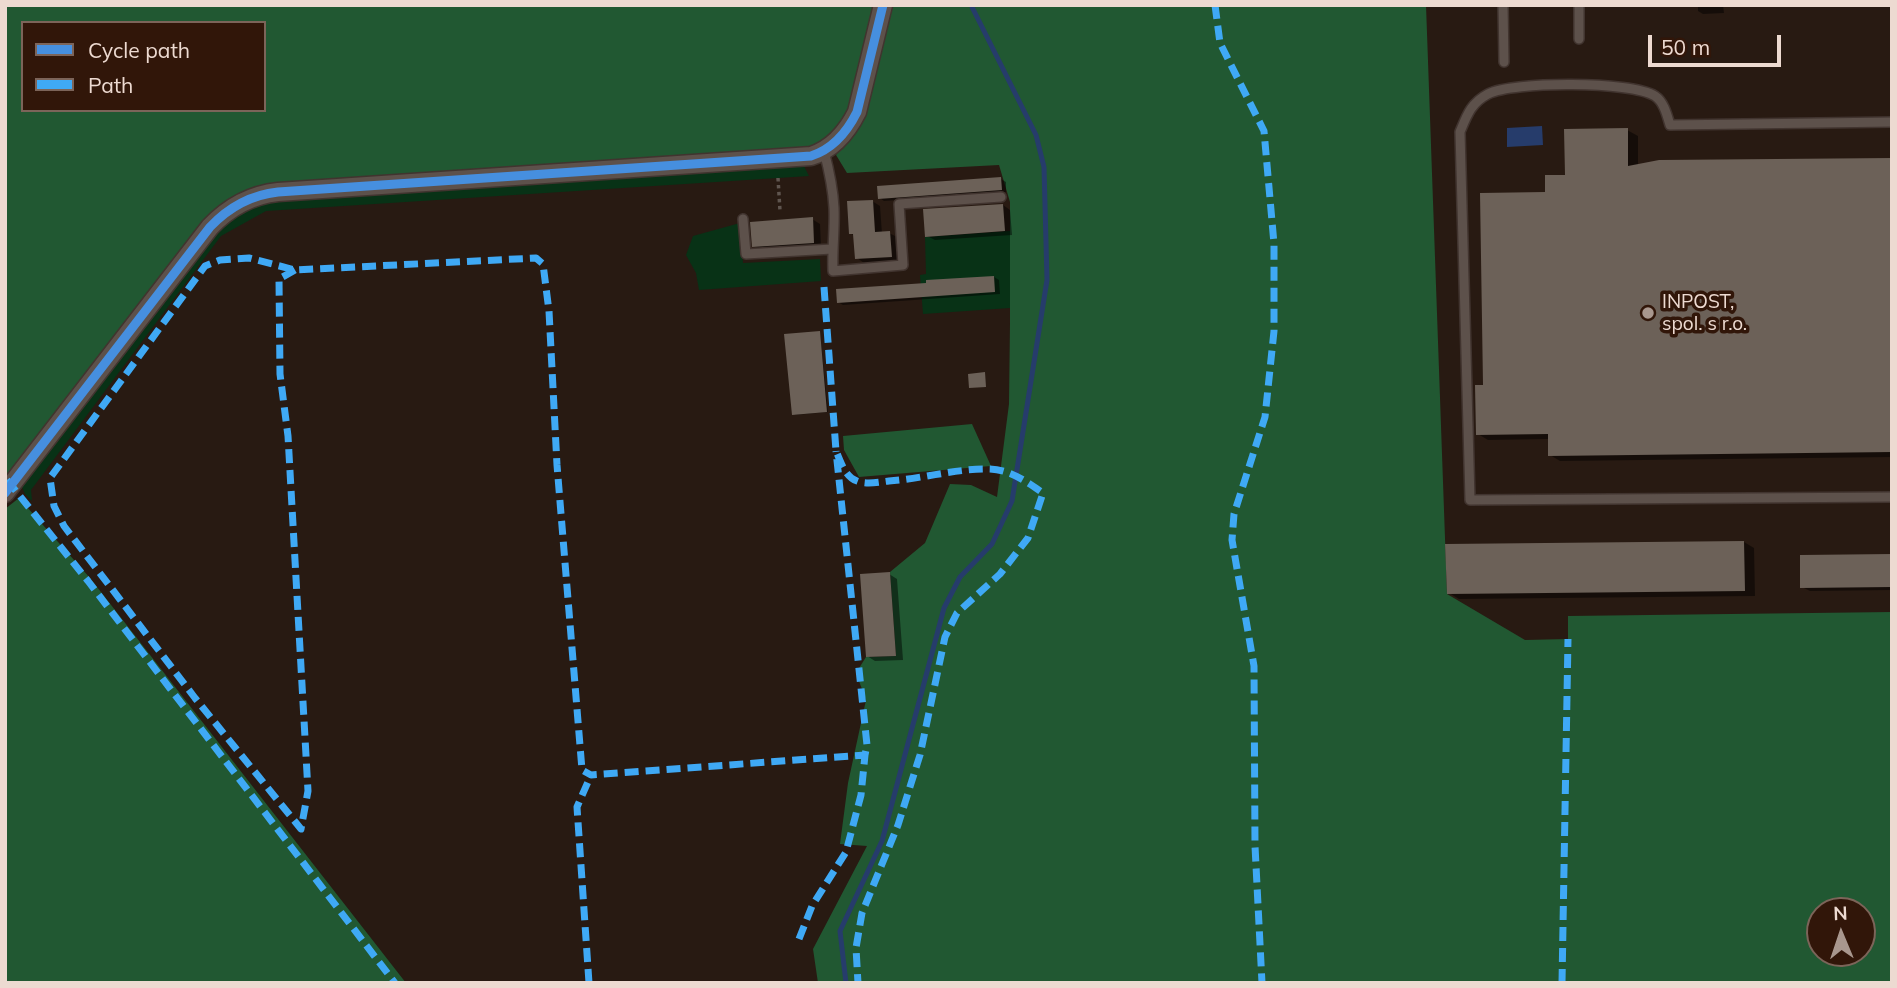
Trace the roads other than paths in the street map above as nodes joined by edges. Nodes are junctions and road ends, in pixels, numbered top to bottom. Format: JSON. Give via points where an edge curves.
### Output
{"nodes":[{"id":1,"x":883,"y":5,"type":"edge"},
{"id":2,"x":1503,"y":5,"type":"edge"},
{"id":3,"x":1579,"y":5,"type":"edge"},
{"id":4,"x":1579,"y":39,"type":"dead end"},
{"id":5,"x":1504,"y":62,"type":"dead end"},
{"id":6,"x":1892,"y":122,"type":"edge"},
{"id":7,"x":824,"y":151,"type":"junction"},
{"id":8,"x":1001,"y":197,"type":"dead end"},
{"id":9,"x":743,"y":219,"type":"dead end"},
{"id":10,"x":832,"y":249,"type":"junction"},
{"id":11,"x":5,"y":493,"type":"edge"},
{"id":12,"x":1892,"y":497,"type":"edge"}],
"edges":[{"from":1,"to":7,"type":"street","via":[[858,112]]},
{"from":2,"to":5,"type":"lane"},
{"from":3,"to":4,"type":"lane"},
{"from":6,"to":12,"type":"lane","via":[[1670,125],[1656,97],[1633,89],[1515,86],[1489,93],[1471,107],[1460,132],[1470,500]]},
{"from":7,"to":10,"type":"lane","via":[[834,209]]},
{"from":7,"to":11,"type":"street","via":[[796,157],[258,195],[228,209],[210,228]]},
{"from":8,"to":10,"type":"lane","via":[[899,204],[903,265],[833,271]]},
{"from":9,"to":10,"type":"lane","via":[[746,254]]}]}
